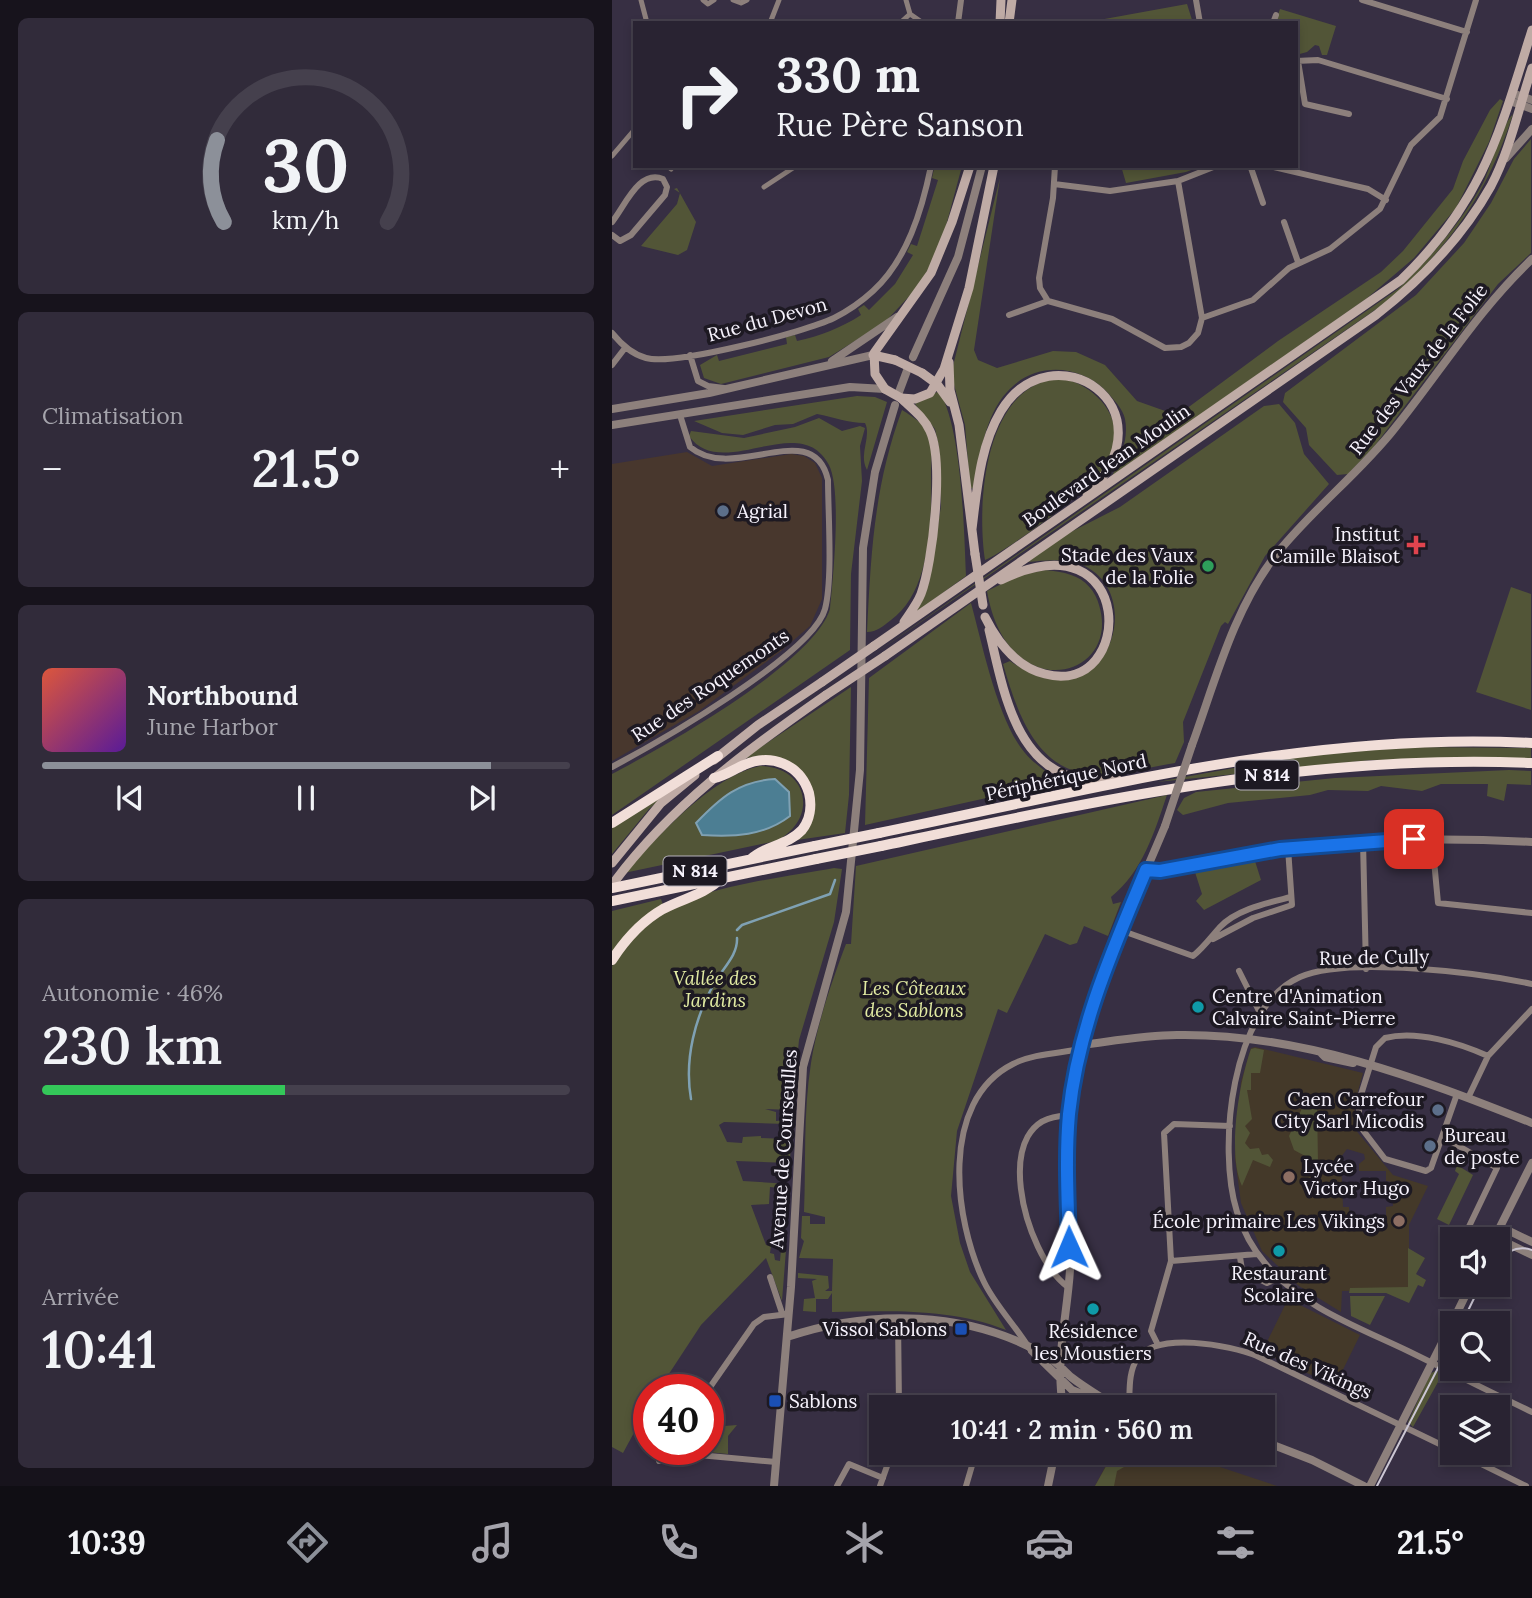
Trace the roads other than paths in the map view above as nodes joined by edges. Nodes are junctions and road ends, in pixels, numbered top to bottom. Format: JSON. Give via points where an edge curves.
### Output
{"nodes":[{"id":1,"x":641,"y":0,"type":"edge"},
{"id":2,"x":703,"y":0,"type":"edge"},
{"id":3,"x":714,"y":0,"type":"edge"},
{"id":4,"x":733,"y":0,"type":"edge"},
{"id":5,"x":747,"y":0,"type":"edge"},
{"id":6,"x":779,"y":0,"type":"edge"},
{"id":7,"x":906,"y":0,"type":"edge"},
{"id":8,"x":961,"y":0,"type":"edge"},
{"id":9,"x":1001,"y":0,"type":"edge"},
{"id":10,"x":1012,"y":0,"type":"edge"},
{"id":11,"x":1196,"y":0,"type":"edge"},
{"id":12,"x":1362,"y":0,"type":"edge"},
{"id":13,"x":1476,"y":0,"type":"edge"},
{"id":14,"x":910,"y":14,"type":"junction"},
{"id":15,"x":1276,"y":15,"type":"dead end"},
{"id":16,"x":646,"y":21,"type":"edge"},
{"id":17,"x":771,"y":21,"type":"edge"},
{"id":18,"x":902,"y":21,"type":"edge"},
{"id":19,"x":920,"y":21,"type":"edge"},
{"id":20,"x":958,"y":21,"type":"edge"},
{"id":21,"x":999,"y":21,"type":"edge"},
{"id":22,"x":1009,"y":21,"type":"edge"},
{"id":23,"x":1200,"y":21,"type":"edge"},
{"id":24,"x":1274,"y":21,"type":"edge"},
{"id":25,"x":1531,"y":30,"type":"edge"},
{"id":26,"x":1467,"y":32,"type":"junction"},
{"id":27,"x":1298,"y":61,"type":"edge"},
{"id":28,"x":1298,"y":66,"type":"edge"},
{"id":29,"x":1531,"y":68,"type":"edge"},
{"id":30,"x":1511,"y":97,"type":"junction"},
{"id":31,"x":1447,"y":99,"type":"junction"},
{"id":32,"x":1525,"y":101,"type":"edge"},
{"id":33,"x":1306,"y":104,"type":"junction"},
{"id":34,"x":1298,"y":106,"type":"edge"},
{"id":35,"x":1531,"y":109,"type":"edge"},
{"id":36,"x":1349,"y":114,"type":"dead end"},
{"id":37,"x":1531,"y":129,"type":"edge"},
{"id":38,"x":633,"y":131,"type":"edge"},
{"id":39,"x":612,"y":156,"type":"edge"},
{"id":40,"x":793,"y":168,"type":"edge"},
{"id":41,"x":931,"y":168,"type":"edge"},
{"id":42,"x":969,"y":168,"type":"edge"},
{"id":43,"x":981,"y":168,"type":"edge"},
{"id":44,"x":994,"y":168,"type":"edge"},
{"id":45,"x":1055,"y":168,"type":"edge"},
{"id":46,"x":1211,"y":168,"type":"edge"},
{"id":47,"x":1251,"y":168,"type":"edge"},
{"id":48,"x":1277,"y":168,"type":"edge"},
{"id":49,"x":1178,"y":181,"type":"junction"},
{"id":50,"x":1054,"y":184,"type":"junction"},
{"id":51,"x":1491,"y":186,"type":"junction"},
{"id":52,"x":764,"y":187,"type":"dead end"},
{"id":53,"x":1386,"y":200,"type":"junction"},
{"id":54,"x":1263,"y":203,"type":"dead end"},
{"id":55,"x":612,"y":222,"type":"edge"},
{"id":56,"x":1284,"y":222,"type":"dead end"},
{"id":57,"x":612,"y":234,"type":"edge"},
{"id":58,"x":616,"y":242,"type":"edge"},
{"id":59,"x":1531,"y":259,"type":"edge"},
{"id":60,"x":1298,"y":262,"type":"junction"},
{"id":61,"x":1048,"y":301,"type":"junction"},
{"id":62,"x":904,"y":310,"type":"junction"},
{"id":63,"x":1009,"y":315,"type":"dead end"},
{"id":64,"x":1202,"y":318,"type":"junction"},
{"id":65,"x":612,"y":333,"type":"edge"},
{"id":66,"x":625,"y":348,"type":"junction"},
{"id":67,"x":950,"y":352,"type":"junction"},
{"id":68,"x":690,"y":355,"type":"junction"},
{"id":69,"x":873,"y":355,"type":"junction"},
{"id":70,"x":913,"y":357,"type":"dead end"},
{"id":71,"x":827,"y":364,"type":"junction"},
{"id":72,"x":612,"y":365,"type":"edge"},
{"id":73,"x":908,"y":368,"type":"dead end"},
{"id":74,"x":937,"y":384,"type":"junction"},
{"id":75,"x":730,"y":388,"type":"junction"},
{"id":76,"x":883,"y":388,"type":"junction"},
{"id":77,"x":901,"y":399,"type":"junction"},
{"id":78,"x":612,"y":409,"type":"edge"},
{"id":79,"x":954,"y":409,"type":"junction"},
{"id":80,"x":680,"y":415,"type":"junction"},
{"id":81,"x":612,"y":425,"type":"edge"},
{"id":82,"x":1071,"y":511,"type":"junction"},
{"id":83,"x":972,"y":529,"type":"junction"},
{"id":84,"x":975,"y":593,"type":"junction"},
{"id":85,"x":985,"y":617,"type":"junction"},
{"id":86,"x":901,"y":626,"type":"junction"},
{"id":87,"x":1530,"y":742,"type":"edge"},
{"id":88,"x":718,"y":756,"type":"junction"},
{"id":89,"x":1531,"y":763,"type":"edge"},
{"id":90,"x":612,"y":767,"type":"edge"},
{"id":91,"x":714,"y":778,"type":"junction"},
{"id":92,"x":1134,"y":780,"type":"junction"},
{"id":93,"x":612,"y":823,"type":"edge"},
{"id":94,"x":1432,"y":839,"type":"junction"},
{"id":95,"x":1363,"y":841,"type":"junction"},
{"id":96,"x":1531,"y":842,"type":"edge"},
{"id":97,"x":1288,"y":848,"type":"junction"},
{"id":98,"x":751,"y":859,"type":"junction"},
{"id":99,"x":612,"y":863,"type":"edge"},
{"id":100,"x":1146,"y":870,"type":"junction"},
{"id":101,"x":722,"y":877,"type":"junction"},
{"id":102,"x":612,"y":887,"type":"edge"},
{"id":103,"x":612,"y":901,"type":"edge"},
{"id":104,"x":1531,"y":913,"type":"edge"},
{"id":105,"x":1120,"y":930,"type":"junction"},
{"id":106,"x":612,"y":960,"type":"edge"},
{"id":107,"x":1366,"y":969,"type":"junction"},
{"id":108,"x":1239,"y":971,"type":"dead end"},
{"id":109,"x":1531,"y":984,"type":"edge"},
{"id":110,"x":1531,"y":1009,"type":"edge"},
{"id":111,"x":1261,"y":1015,"type":"junction"},
{"id":112,"x":1248,"y":1039,"type":"junction"},
{"id":113,"x":1081,"y":1047,"type":"junction"},
{"id":114,"x":1488,"y":1056,"type":"junction"},
{"id":115,"x":1370,"y":1066,"type":"junction"},
{"id":116,"x":1457,"y":1094,"type":"junction"},
{"id":117,"x":1468,"y":1098,"type":"junction"},
{"id":118,"x":1069,"y":1116,"type":"junction"},
{"id":119,"x":1531,"y":1123,"type":"edge"},
{"id":120,"x":1230,"y":1126,"type":"junction"},
{"id":121,"x":1443,"y":1138,"type":"junction"},
{"id":122,"x":1531,"y":1163,"type":"edge"},
{"id":123,"x":1469,"y":1227,"type":"edge"},
{"id":124,"x":1501,"y":1227,"type":"edge"},
{"id":125,"x":1510,"y":1232,"type":"edge"},
{"id":126,"x":1531,"y":1242,"type":"edge"},
{"id":127,"x":1510,"y":1245,"type":"edge"},
{"id":128,"x":1257,"y":1254,"type":"junction"},
{"id":129,"x":1531,"y":1255,"type":"edge"},
{"id":130,"x":1240,"y":1257,"type":"junction"},
{"id":131,"x":1171,"y":1261,"type":"junction"},
{"id":132,"x":770,"y":1277,"type":"dead end"},
{"id":133,"x":1278,"y":1278,"type":"junction"},
{"id":134,"x":1068,"y":1287,"type":"junction"},
{"id":135,"x":786,"y":1313,"type":"junction"},
{"id":136,"x":898,"y":1318,"type":"junction"},
{"id":137,"x":787,"y":1337,"type":"junction"},
{"id":138,"x":1157,"y":1343,"type":"junction"},
{"id":139,"x":1440,"y":1347,"type":"edge"},
{"id":140,"x":1030,"y":1349,"type":"junction"},
{"id":141,"x":1432,"y":1363,"type":"junction"},
{"id":142,"x":1058,"y":1366,"type":"junction"},
{"id":143,"x":719,"y":1374,"type":"edge"},
{"id":144,"x":1058,"y":1378,"type":"junction"},
{"id":145,"x":899,"y":1395,"type":"edge"},
{"id":146,"x":1061,"y":1395,"type":"edge"},
{"id":147,"x":1084,"y":1395,"type":"edge"},
{"id":148,"x":1098,"y":1395,"type":"edge"},
{"id":149,"x":1130,"y":1395,"type":"edge"},
{"id":150,"x":1531,"y":1412,"type":"edge"},
{"id":151,"x":1401,"y":1425,"type":"junction"},
{"id":152,"x":1440,"y":1444,"type":"edge"},
{"id":153,"x":1275,"y":1446,"type":"edge"},
{"id":154,"x":724,"y":1456,"type":"edge"},
{"id":155,"x":776,"y":1462,"type":"junction"},
{"id":156,"x":888,"y":1465,"type":"edge"},
{"id":157,"x":972,"y":1465,"type":"edge"},
{"id":158,"x":1052,"y":1465,"type":"edge"},
{"id":159,"x":1483,"y":1465,"type":"edge"},
{"id":160,"x":883,"y":1478,"type":"junction"},
{"id":161,"x":774,"y":1486,"type":"edge"},
{"id":162,"x":837,"y":1486,"type":"edge"},
{"id":163,"x":880,"y":1486,"type":"edge"},
{"id":164,"x":966,"y":1486,"type":"edge"},
{"id":165,"x":1048,"y":1486,"type":"edge"},
{"id":166,"x":1364,"y":1486,"type":"edge"},
{"id":167,"x":1370,"y":1486,"type":"edge"},
{"id":168,"x":1526,"y":1486,"type":"edge"}],
"edges":[{"from":1,"to":16,"type":"street"},
{"from":2,"to":3,"type":"street","via":[[708,4]]},
{"from":4,"to":5,"type":"street"},
{"from":6,"to":17,"type":"street"},
{"from":7,"to":14,"type":"street"},
{"from":8,"to":20,"type":"street"},
{"from":9,"to":21,"type":"main road"},
{"from":10,"to":22,"type":"main road"},
{"from":11,"to":23,"type":"street"},
{"from":12,"to":26,"type":"street"},
{"from":13,"to":26,"type":"street"},
{"from":14,"to":18,"type":"street"},
{"from":14,"to":19,"type":"street"},
{"from":15,"to":24,"type":"street"},
{"from":25,"to":30,"type":"main road","name":"Boulevard Jean Moulin"},
{"from":26,"to":31,"type":"street"},
{"from":27,"to":31,"type":"street","via":[[1312,58]]},
{"from":28,"to":33,"type":"street"},
{"from":29,"to":32,"type":"main road"},
{"from":30,"to":32,"type":"street"},
{"from":30,"to":82,"type":"main road","name":"Boulevard Jean Moulin","via":[[1488,163],[1465,206],[1432,250],[1401,280]]},
{"from":31,"to":53,"type":"street","via":[[1440,117],[1411,145]]},
{"from":32,"to":35,"type":"street"},
{"from":32,"to":51,"type":"main road"},
{"from":33,"to":34,"type":"street"},
{"from":33,"to":36,"type":"street"},
{"from":37,"to":51,"type":"street","via":[[1509,153]]},
{"from":38,"to":39,"type":"street"},
{"from":40,"to":52,"type":"street"},
{"from":41,"to":68,"type":"street","name":"Rue du Devon","via":[[905,248],[875,290],[855,306],[798,330]]},
{"from":42,"to":62,"type":"main road","via":[[943,249]]},
{"from":43,"to":70,"type":"street","via":[[958,257]]},
{"from":44,"to":67,"type":"main road","via":[[969,288]]},
{"from":45,"to":50,"type":"street"},
{"from":46,"to":49,"type":"street"},
{"from":47,"to":54,"type":"street"},
{"from":48,"to":53,"type":"street","via":[[1368,190]]},
{"from":49,"to":50,"type":"street","via":[[1110,191]]},
{"from":49,"to":64,"type":"street"},
{"from":50,"to":61,"type":"street","via":[[1039,278]]},
{"from":51,"to":84,"type":"main road","via":[[1442,256],[1410,289]]},
{"from":53,"to":60,"type":"street","via":[[1330,250]]},
{"from":55,"to":58,"type":"street","via":[[643,180],[652,176],[663,179],[665,195],[631,235]]},
{"from":56,"to":60,"type":"street"},
{"from":57,"to":58,"type":"street"},
{"from":59,"to":100,"type":"street","name":"Rue des Vaux de la Folie","bridge":true,"via":[[1484,308],[1366,463],[1274,558],[1242,612]]},
{"from":60,"to":64,"type":"street","via":[[1253,300]]},
{"from":61,"to":63,"type":"street"},
{"from":61,"to":64,"type":"street","via":[[1112,319],[1165,348],[1189,343]]},
{"from":62,"to":69,"type":"main road"},
{"from":62,"to":71,"type":"street"},
{"from":65,"to":66,"type":"street"},
{"from":66,"to":68,"type":"street","name":"Rue du Devon","via":[[650,359]]},
{"from":66,"to":72,"type":"street"},
{"from":67,"to":74,"type":"main road"},
{"from":67,"to":79,"type":"main road"},
{"from":68,"to":75,"type":"street","via":[[698,380]]},
{"from":69,"to":71,"type":"street"},
{"from":69,"to":74,"type":"main road","bridge":true,"via":[[895,360]]},
{"from":69,"to":76,"type":"main road","via":[[875,374]]},
{"from":71,"to":75,"type":"street"},
{"from":73,"to":77,"type":"street","name":"Avenue de Courseulles"},
{"from":74,"to":77,"type":"main road","via":[[924,396]]},
{"from":74,"to":79,"type":"main road"},
{"from":75,"to":78,"type":"street"},
{"from":76,"to":77,"type":"main road","bridge":true},
{"from":76,"to":80,"type":"street","via":[[850,387]]},
{"from":77,"to":86,"type":"main road","via":[[931,433],[936,488],[927,574],[917,602]]},
{"from":77,"to":135,"type":"street","name":"Avenue de Courseulles","via":[[875,472],[865,535],[856,835],[846,912],[803,1067]]},
{"from":79,"to":83,"type":"main road"},
{"from":80,"to":81,"type":"street"},
{"from":80,"to":90,"type":"street","name":"Rue des Roquemonts","via":[[690,447],[710,460],[796,449],[815,455],[821,463],[828,480],[825,610],[809,637],[769,668],[657,743]]},
{"from":82,"to":83,"type":"main road","via":[[1109,470],[1119,432],[1113,408],[1094,386],[1079,378],[1054,375],[1015,392],[998,417],[986,443]]},
{"from":82,"to":86,"type":"main road","name":"Boulevard Jean Moulin"},
{"from":83,"to":85,"type":"main road","bridge":true},
{"from":84,"to":85,"type":"main road","via":[[1020,570],[1066,566],[1096,584],[1111,619],[1108,639],[1098,657],[1082,670],[1052,676],[1014,659]]},
{"from":84,"to":91,"type":"main road","bridge":true},
{"from":85,"to":92,"type":"main road","via":[[1013,716],[1038,757],[1078,779]]},
{"from":86,"to":88,"type":"main road","name":"Boulevard Jean Moulin","bridge":true},
{"from":87,"to":92,"type":"highway","name":"Périphérique Nord","number":"N 814","via":[[1334,747]]},
{"from":88,"to":93,"type":"highway"},
{"from":88,"to":99,"type":"main road","name":"Boulevard Jean Moulin","via":[[661,803]]},
{"from":89,"to":101,"type":"highway","name":"Périphérique Nord","number":"N 814","bridge":true,"via":[[1412,762],[1259,776]]},
{"from":91,"to":98,"type":"highway","via":[[755,761],[776,760],[794,769],[805,783],[811,806],[806,824],[792,839]]},
{"from":91,"to":102,"type":"main road","via":[[650,838]]},
{"from":92,"to":98,"type":"highway","name":"Périphérique Nord","number":"N 814","bridge":true},
{"from":94,"to":95,"type":"street"},
{"from":94,"to":96,"type":"street"},
{"from":94,"to":104,"type":"street","via":[[1438,903]]},
{"from":95,"to":97,"type":"street"},
{"from":95,"to":107,"type":"street"},
{"from":97,"to":100,"type":"street"},
{"from":97,"to":105,"type":"street","via":[[1292,897],[1248,911],[1220,927],[1194,956]]},
{"from":98,"to":102,"type":"highway","name":"Périphérique Nord","number":"N 814"},
{"from":100,"to":105,"type":"street","name":"Rue des Vaux de la Folie"},
{"from":101,"to":103,"type":"highway","name":"Périphérique Nord","number":"N 814"},
{"from":101,"to":106,"type":"highway","via":[[705,892],[646,920]]},
{"from":105,"to":113,"type":"street","name":"Rue des Vaux de la Folie"},
{"from":107,"to":109,"type":"street","name":"Rue de Cully","via":[[1452,972]]},
{"from":107,"to":111,"type":"street","name":"Rue de Cully","via":[[1303,975],[1281,989]]},
{"from":108,"to":111,"type":"street"},
{"from":110,"to":114,"type":"street"},
{"from":111,"to":112,"type":"street","name":"Rue de Cully"},
{"from":112,"to":113,"type":"street","via":[[1157,1035]]},
{"from":112,"to":115,"type":"street","via":[[1339,1055]]},
{"from":112,"to":120,"type":"street","name":"Rue de Cully"},
{"from":113,"to":118,"type":"street","name":"Rue des Vaux de la Folie"},
{"from":113,"to":140,"type":"street","via":[[1015,1063],[991,1080],[971,1111],[961,1150],[959,1194],[976,1264],[985,1285]]},
{"from":114,"to":115,"type":"street","via":[[1437,1040],[1393,1036],[1380,1041]]},
{"from":114,"to":117,"type":"street"},
{"from":115,"to":116,"type":"street"},
{"from":115,"to":121,"type":"street","via":[[1359,1101],[1359,1125],[1385,1159],[1426,1171]]},
{"from":116,"to":117,"type":"street"},
{"from":116,"to":121,"type":"street"},
{"from":117,"to":119,"type":"street"},
{"from":118,"to":134,"type":"street","name":"Rue des Vaux de la Folie"},
{"from":118,"to":134,"type":"street","via":[[1044,1119],[1032,1127],[1024,1145],[1022,1174],[1026,1219],[1034,1244],[1044,1264]]},
{"from":120,"to":128,"type":"street","name":"Rue de Cully","via":[[1236,1211]]},
{"from":120,"to":131,"type":"street","via":[[1174,1124],[1164,1133]]},
{"from":121,"to":123,"type":"street","via":[[1498,1168]]},
{"from":122,"to":124,"type":"street"},
{"from":125,"to":126,"type":"street"},
{"from":127,"to":129,"type":"street"},
{"from":128,"to":130,"type":"street"},
{"from":128,"to":133,"type":"street","name":"Rue de Cully"},
{"from":130,"to":131,"type":"street"},
{"from":130,"to":133,"type":"street","via":[[1242,1270],[1252,1277],[1267,1283]]},
{"from":131,"to":138,"type":"street","via":[[1151,1331]]},
{"from":132,"to":135,"type":"street"},
{"from":133,"to":141,"type":"street","name":"Rue de Cully","via":[[1310,1302]]},
{"from":134,"to":142,"type":"street","name":"Rue des Vaux de la Folie"},
{"from":135,"to":137,"type":"street","name":"Avenue de Courseulles"},
{"from":135,"to":143,"type":"street","via":[[754,1324]]},
{"from":136,"to":137,"type":"street","via":[[835,1324]]},
{"from":136,"to":140,"type":"street","via":[[971,1326]]},
{"from":136,"to":145,"type":"street"},
{"from":137,"to":155,"type":"street","name":"Avenue de Courseulles"},
{"from":138,"to":149,"type":"street","via":[[1134,1365]]},
{"from":138,"to":151,"type":"street","name":"Rue des Vikings","via":[[1240,1349]]},
{"from":139,"to":141,"type":"street"},
{"from":140,"to":142,"type":"street"},
{"from":140,"to":144,"type":"street"},
{"from":141,"to":150,"type":"street","name":"Rue de Cully"},
{"from":141,"to":151,"type":"street"},
{"from":142,"to":144,"type":"street","name":"Rue des Vaux de la Folie"},
{"from":142,"to":148,"type":"street"},
{"from":144,"to":146,"type":"street","name":"Rue des Vaux de la Folie"},
{"from":144,"to":147,"type":"street"},
{"from":151,"to":152,"type":"street","name":"Rue des Vikings"},
{"from":151,"to":167,"type":"street"},
{"from":153,"to":166,"type":"street"},
{"from":154,"to":155,"type":"street"},
{"from":155,"to":161,"type":"street","name":"Avenue de Courseulles"},
{"from":156,"to":160,"type":"street"},
{"from":157,"to":164,"type":"street"},
{"from":158,"to":165,"type":"street"},
{"from":159,"to":168,"type":"street"},
{"from":160,"to":162,"type":"street","via":[[849,1464]]},
{"from":160,"to":163,"type":"street"}]}
